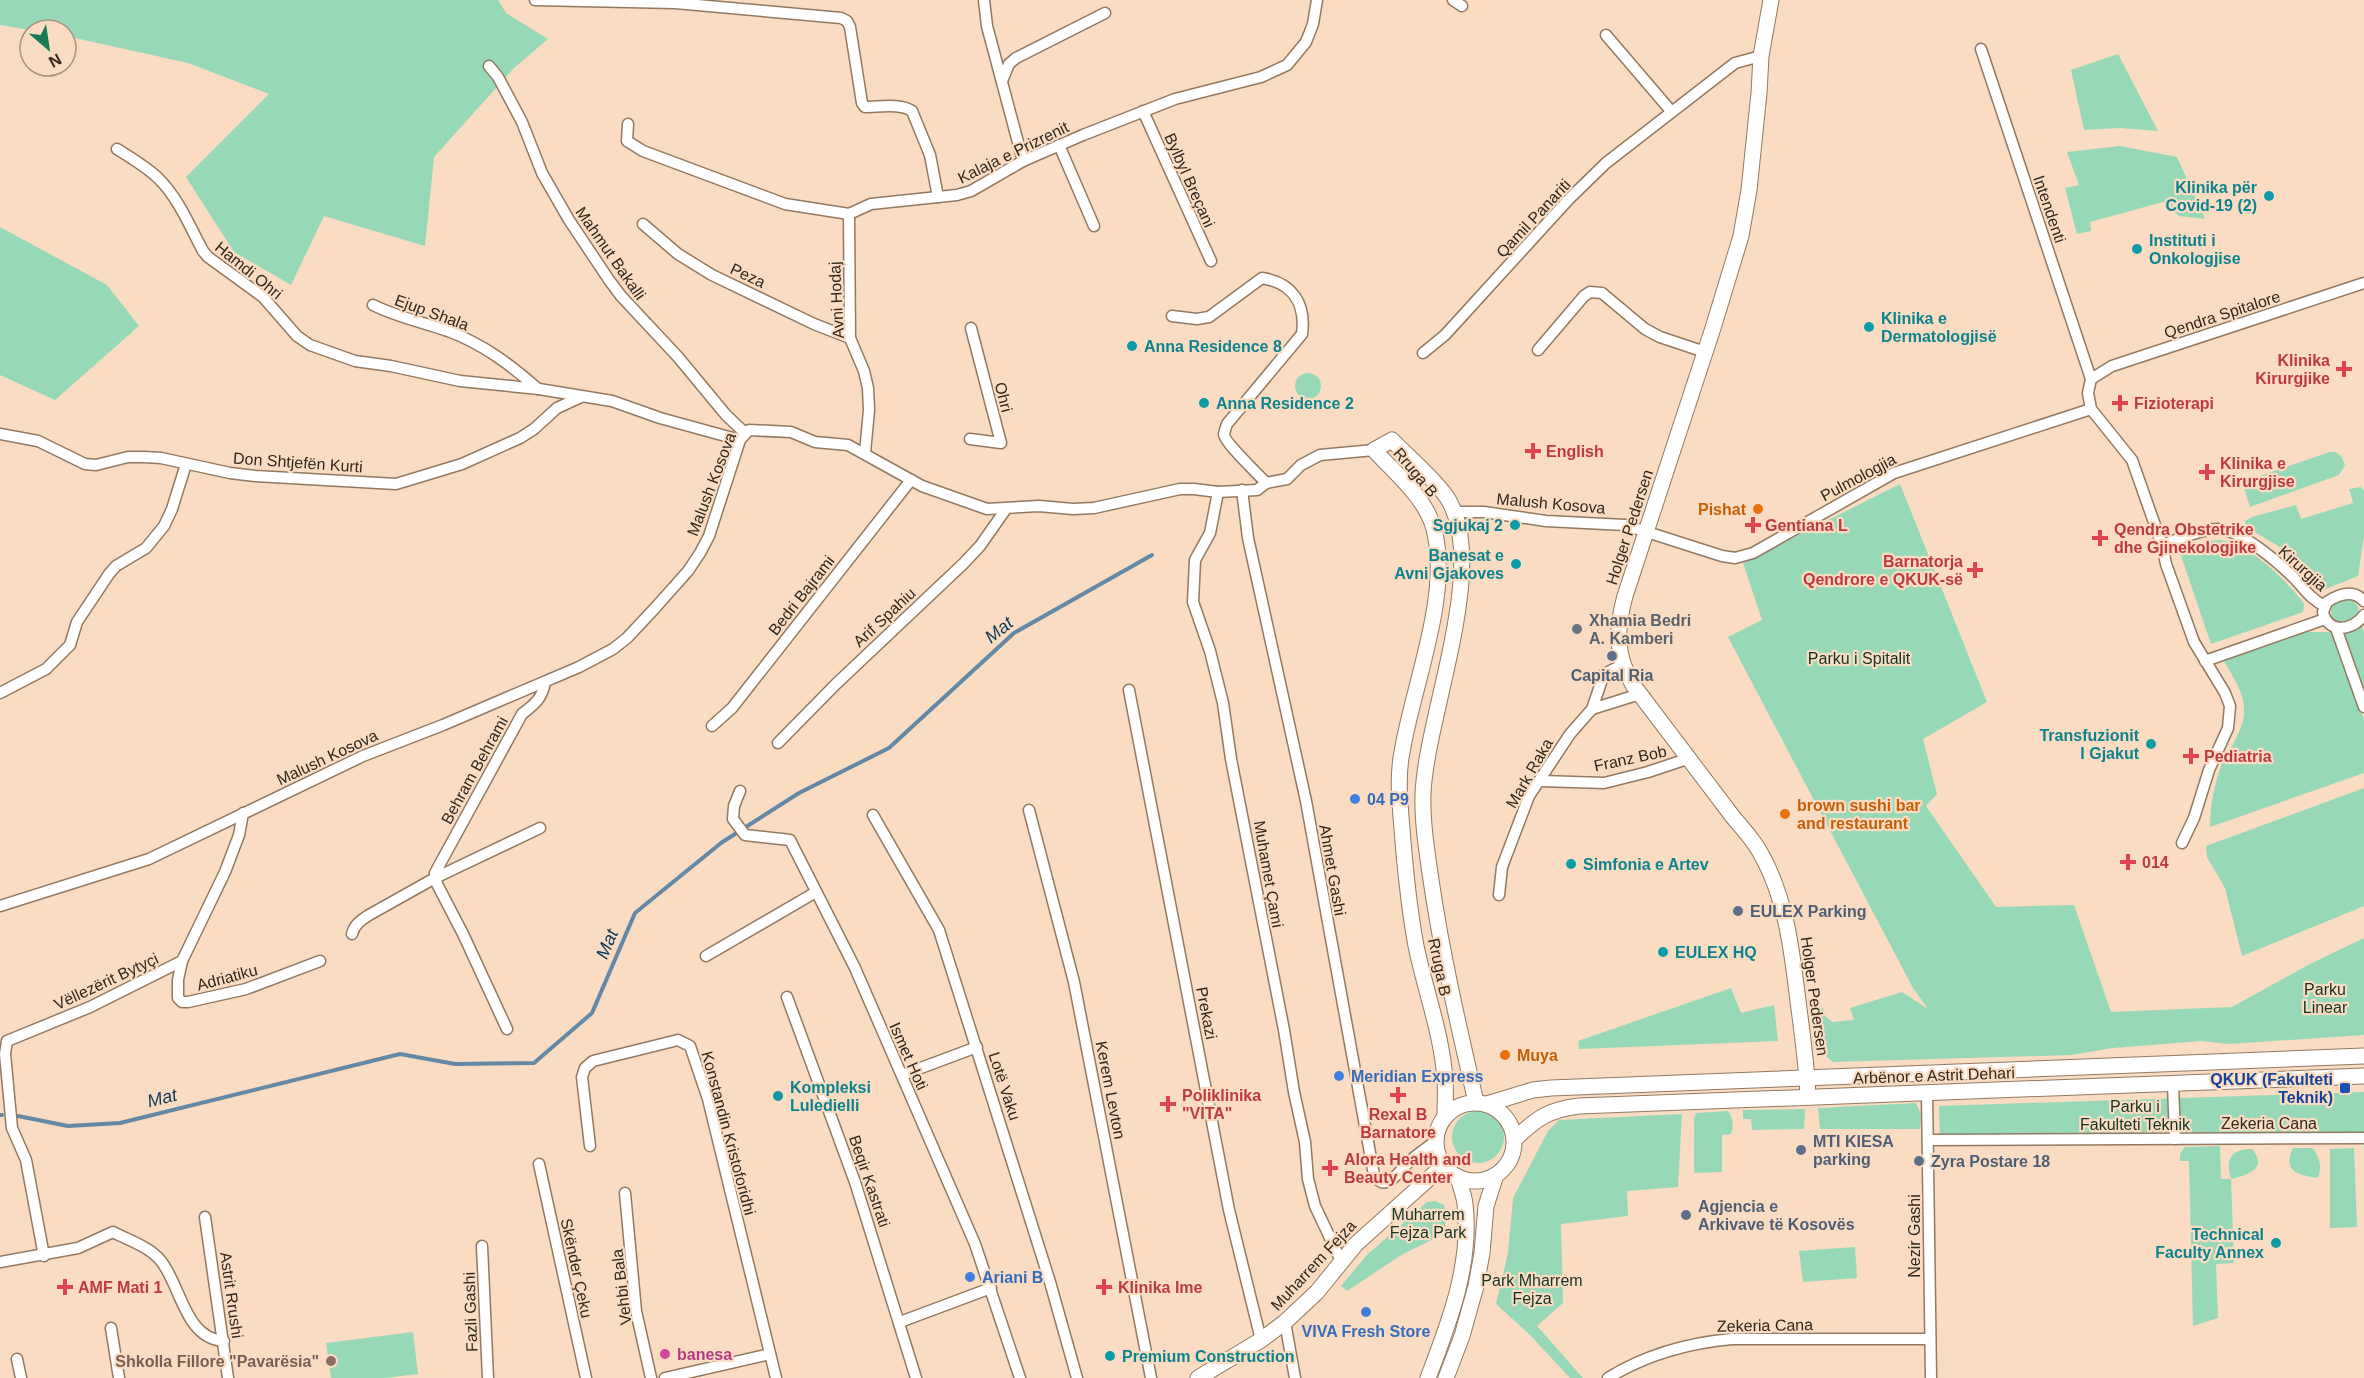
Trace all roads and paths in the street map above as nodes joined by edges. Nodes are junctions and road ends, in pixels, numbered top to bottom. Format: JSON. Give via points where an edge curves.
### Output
{"nodes":[{"id":1,"x":535,"y":0,"type":"edge"},
{"id":2,"x":984,"y":0,"type":"edge"},
{"id":3,"x":1317,"y":0,"type":"edge"},
{"id":4,"x":1771,"y":0,"type":"edge"},
{"id":5,"x":1105,"y":13,"type":"dead end"},
{"id":6,"x":1606,"y":34,"type":"dead end"},
{"id":7,"x":1981,"y":50,"type":"dead end"},
{"id":8,"x":1761,"y":56,"type":"junction"},
{"id":9,"x":489,"y":66,"type":"dead end"},
{"id":10,"x":1002,"y":82,"type":"junction"},
{"id":11,"x":1143,"y":111,"type":"junction"},
{"id":12,"x":1671,"y":111,"type":"junction"},
{"id":13,"x":628,"y":124,"type":"dead end"},
{"id":14,"x":1059,"y":145,"type":"junction"},
{"id":15,"x":117,"y":149,"type":"dead end"},
{"id":16,"x":1023,"y":161,"type":"junction"},
{"id":17,"x":938,"y":197,"type":"junction"},
{"id":18,"x":849,"y":214,"type":"junction"},
{"id":19,"x":643,"y":224,"type":"dead end"},
{"id":20,"x":1094,"y":226,"type":"dead end"},
{"id":21,"x":1211,"y":261,"type":"dead end"},
{"id":22,"x":2364,"y":283,"type":"edge"},
{"id":23,"x":373,"y":305,"type":"dead end"},
{"id":24,"x":1172,"y":316,"type":"dead end"},
{"id":25,"x":971,"y":328,"type":"dead end"},
{"id":26,"x":850,"y":338,"type":"junction"},
{"id":27,"x":1538,"y":350,"type":"dead end"},
{"id":28,"x":1706,"y":352,"type":"junction"},
{"id":29,"x":1423,"y":353,"type":"dead end"},
{"id":30,"x":2091,"y":379,"type":"junction"},
{"id":31,"x":539,"y":389,"type":"junction"},
{"id":32,"x":581,"y":397,"type":"junction"},
{"id":33,"x":2091,"y":409,"type":"junction"},
{"id":34,"x":0,"y":434,"type":"edge"},
{"id":35,"x":743,"y":437,"type":"junction"},
{"id":36,"x":970,"y":439,"type":"dead end"},
{"id":37,"x":1374,"y":450,"type":"junction"},
{"id":38,"x":865,"y":453,"type":"junction"},
{"id":39,"x":186,"y":464,"type":"junction"},
{"id":40,"x":911,"y":480,"type":"junction"},
{"id":41,"x":1266,"y":483,"type":"junction"},
{"id":42,"x":1242,"y":490,"type":"junction"},
{"id":43,"x":1218,"y":492,"type":"junction"},
{"id":44,"x":1006,"y":509,"type":"junction"},
{"id":45,"x":1453,"y":512,"type":"junction"},
{"id":46,"x":1646,"y":531,"type":"junction"},
{"id":47,"x":2162,"y":545,"type":"junction"},
{"id":48,"x":2364,"y":601,"type":"edge"},
{"id":49,"x":2325,"y":606,"type":"junction"},
{"id":50,"x":2363,"y":618,"type":"edge"},
{"id":51,"x":2325,"y":619,"type":"junction"},
{"id":52,"x":2336,"y":628,"type":"junction"},
{"id":53,"x":2205,"y":661,"type":"junction"},
{"id":54,"x":1622,"y":664,"type":"junction"},
{"id":55,"x":545,"y":682,"type":"junction"},
{"id":56,"x":1130,"y":690,"type":"dead end"},
{"id":57,"x":0,"y":693,"type":"edge"},
{"id":58,"x":1640,"y":694,"type":"junction"},
{"id":59,"x":2364,"y":707,"type":"edge"},
{"id":60,"x":1592,"y":709,"type":"junction"},
{"id":61,"x":712,"y":726,"type":"dead end"},
{"id":62,"x":777,"y":742,"type":"dead end"},
{"id":63,"x":1690,"y":759,"type":"junction"},
{"id":64,"x":1541,"y":781,"type":"junction"},
{"id":65,"x":740,"y":790,"type":"dead end"},
{"id":66,"x":1029,"y":810,"type":"dead end"},
{"id":67,"x":243,"y":813,"type":"junction"},
{"id":68,"x":873,"y":815,"type":"dead end"},
{"id":69,"x":540,"y":828,"type":"dead end"},
{"id":70,"x":2182,"y":843,"type":"dead end"},
{"id":71,"x":435,"y":878,"type":"junction"},
{"id":72,"x":816,"y":892,"type":"junction"},
{"id":73,"x":1499,"y":896,"type":"dead end"},
{"id":74,"x":0,"y":906,"type":"edge"},
{"id":75,"x":352,"y":934,"type":"dead end"},
{"id":76,"x":706,"y":956,"type":"dead end"},
{"id":77,"x":182,"y":961,"type":"junction"},
{"id":78,"x":320,"y":961,"type":"dead end"},
{"id":79,"x":787,"y":997,"type":"dead end"},
{"id":80,"x":507,"y":1029,"type":"dead end"},
{"id":81,"x":977,"y":1047,"type":"junction"},
{"id":82,"x":2364,"y":1056,"type":"edge"},
{"id":83,"x":902,"y":1075,"type":"junction"},
{"id":84,"x":2364,"y":1076,"type":"edge"},
{"id":85,"x":1807,"y":1077,"type":"junction"},
{"id":86,"x":2173,"y":1083,"type":"junction"},
{"id":87,"x":1927,"y":1093,"type":"junction"},
{"id":88,"x":1808,"y":1097,"type":"junction"},
{"id":89,"x":1482,"y":1103,"type":"junction"},
{"id":90,"x":1445,"y":1116,"type":"junction"},
{"id":91,"x":2364,"y":1138,"type":"edge"},
{"id":92,"x":1515,"y":1139,"type":"junction"},
{"id":93,"x":2175,"y":1139,"type":"junction"},
{"id":94,"x":1929,"y":1140,"type":"junction"},
{"id":95,"x":1436,"y":1141,"type":"junction"},
{"id":96,"x":590,"y":1146,"type":"dead end"},
{"id":97,"x":539,"y":1164,"type":"dead end"},
{"id":98,"x":1445,"y":1164,"type":"junction"},
{"id":99,"x":1496,"y":1175,"type":"junction"},
{"id":100,"x":1458,"y":1177,"type":"junction"},
{"id":101,"x":625,"y":1193,"type":"dead end"},
{"id":102,"x":206,"y":1217,"type":"dead end"},
{"id":103,"x":482,"y":1246,"type":"dead end"},
{"id":104,"x":44,"y":1256,"type":"junction"},
{"id":105,"x":1341,"y":1261,"type":"junction"},
{"id":106,"x":0,"y":1262,"type":"edge"},
{"id":107,"x":991,"y":1288,"type":"junction"},
{"id":108,"x":900,"y":1322,"type":"junction"},
{"id":109,"x":1285,"y":1323,"type":"junction"},
{"id":110,"x":111,"y":1328,"type":"dead end"},
{"id":111,"x":1261,"y":1340,"type":"junction"},
{"id":112,"x":1930,"y":1340,"type":"junction"},
{"id":113,"x":224,"y":1341,"type":"junction"},
{"id":114,"x":770,"y":1354,"type":"junction"},
{"id":115,"x":18,"y":1359,"type":"dead end"},
{"id":116,"x":21,"y":1378,"type":"edge"},
{"id":117,"x":119,"y":1378,"type":"edge"},
{"id":118,"x":228,"y":1378,"type":"edge"},
{"id":119,"x":488,"y":1378,"type":"edge"},
{"id":120,"x":586,"y":1378,"type":"edge"},
{"id":121,"x":651,"y":1378,"type":"edge"},
{"id":122,"x":664,"y":1378,"type":"edge"},
{"id":123,"x":776,"y":1378,"type":"edge"},
{"id":124,"x":916,"y":1378,"type":"edge"},
{"id":125,"x":1020,"y":1378,"type":"edge"},
{"id":126,"x":1077,"y":1378,"type":"edge"},
{"id":127,"x":1152,"y":1378,"type":"edge"},
{"id":128,"x":1198,"y":1378,"type":"edge"},
{"id":129,"x":1295,"y":1378,"type":"edge"},
{"id":130,"x":1428,"y":1378,"type":"edge"},
{"id":131,"x":1446,"y":1378,"type":"edge"},
{"id":132,"x":1608,"y":1378,"type":"edge"},
{"id":133,"x":1931,"y":1378,"type":"edge"}],
"edges":[{"from":1,"to":17,"type":"street","via":[[675,3],[841,18],[850,27],[859,97],[865,107],[898,106],[912,111],[930,155]]},
{"from":2,"to":10,"type":"street"},
{"from":3,"to":11,"type":"street","name":"Kalaja e Prizrenit","via":[[1306,42],[1287,64],[1261,77],[1205,90]]},
{"from":4,"to":8,"type":"main road","name":"Holger Pedersen"},
{"from":5,"to":10,"type":"street","via":[[1016,58],[1009,64]]},
{"from":6,"to":12,"type":"street"},
{"from":7,"to":30,"type":"street","name":"Intendenti"},
{"from":8,"to":12,"type":"street","name":"Qamil Panariti","via":[[1734,63]]},
{"from":8,"to":28,"type":"main road","name":"Holger Pedersen","via":[[1745,214]]},
{"from":9,"to":35,"type":"street","name":"Mahmut Bakalli","via":[[522,122],[547,182],[615,289],[678,357]]},
{"from":10,"to":16,"type":"street"},
{"from":11,"to":14,"type":"street","name":"Kalaja e Prizrenit"},
{"from":11,"to":21,"type":"street","name":"Bylbyl Breçani"},
{"from":12,"to":29,"type":"street","name":"Qamil Panariti","via":[[1606,163],[1569,199],[1445,335]]},
{"from":13,"to":18,"type":"street","name":"Kalaja e Prizrenit","via":[[627,141],[643,151],[785,204]]},
{"from":14,"to":16,"type":"street","name":"Kalaja e Prizrenit"},
{"from":14,"to":20,"type":"street"},
{"from":15,"to":31,"type":"street","name":"Hamdi Ohri","via":[[165,185],[202,251],[263,297],[310,345],[365,363],[460,381]]},
{"from":16,"to":17,"type":"street","name":"Kalaja e Prizrenit","via":[[970,191]]},
{"from":17,"to":18,"type":"street","name":"Kalaja e Prizrenit","via":[[871,204]]},
{"from":18,"to":26,"type":"street","name":"Avni Hodaj"},
{"from":19,"to":26,"type":"street","name":"Peza","via":[[678,254],[712,275]]},
{"from":22,"to":30,"type":"street","name":"Qendra Spitalore","via":[[2112,366]]},
{"from":23,"to":31,"type":"street","name":"Ejup Shala","via":[[479,345]]},
{"from":24,"to":41,"type":"street","via":[[1197,320],[1209,317],[1262,278],[1275,280],[1301,303],[1302,334],[1227,424],[1224,435],[1228,445]]},
{"from":25,"to":36,"type":"street","name":"Ohri","via":[[1001,443]]},
{"from":26,"to":38,"type":"street","name":"Avni Hodaj","via":[[868,388]]},
{"from":27,"to":28,"type":"street","via":[[1584,296],[1596,292],[1645,329]]},
{"from":28,"to":46,"type":"main road","name":"Holger Pedersen"},
{"from":30,"to":33,"type":"street","name":"Intendenti"},
{"from":31,"to":32,"type":"street"},
{"from":32,"to":35,"type":"street","via":[[612,401],[660,418]]},
{"from":32,"to":39,"type":"street","name":"Don Shtjefën Kurti","via":[[558,408],[511,442],[462,464],[396,484],[255,476]]},
{"from":33,"to":46,"type":"street","name":"Pulmologjia","via":[[1894,473],[1744,556],[1722,556]]},
{"from":33,"to":47,"type":"street","via":[[2132,460]]},
{"from":34,"to":39,"type":"street","name":"Don Shtjefën Kurti","via":[[38,441],[85,464],[144,457]]},
{"from":35,"to":38,"type":"street","name":"Malush Kosova","via":[[753,430],[791,432],[815,442],[849,446]]},
{"from":35,"to":55,"type":"street","name":"Malush Kosova","via":[[709,536],[688,571],[620,643],[598,658]]},
{"from":37,"to":41,"type":"street","name":"Malush Kosova","via":[[1320,456],[1301,465],[1287,478]]},
{"from":37,"to":45,"type":"main road","name":"Rruga B","via":[[1392,440],[1447,499]]},
{"from":37,"to":90,"type":"main road","name":"Rruga B","via":[[1425,508],[1434,528],[1438,553],[1438,584],[1426,653],[1401,753],[1399,797],[1416,946],[1445,1078]]},
{"from":38,"to":40,"type":"street","name":"Malush Kosova"},
{"from":39,"to":57,"type":"street","via":[[164,526],[146,548],[109,574],[77,622],[70,645],[46,669]]},
{"from":40,"to":44,"type":"street","name":"Malush Kosova","via":[[977,506]]},
{"from":40,"to":61,"type":"street","name":"Bedri Bajrami","via":[[732,708]]},
{"from":41,"to":42,"type":"street","name":"Malush Kosova","via":[[1257,490]]},
{"from":42,"to":43,"type":"street","name":"Malush Kosova"},
{"from":42,"to":95,"type":"street","name":"Ahmet Gashi","via":[[1248,538],[1306,801],[1378,1182],[1394,1179]]},
{"from":43,"to":44,"type":"street","name":"Malush Kosova","via":[[1180,489],[1094,508]]},
{"from":43,"to":105,"type":"street","name":"Muhamet Çami","via":[[1210,532],[1195,560],[1193,602],[1223,703],[1305,1142],[1308,1179],[1315,1206]]},
{"from":44,"to":62,"type":"street","name":"Arif Spahiu","via":[[963,564]]},
{"from":45,"to":46,"type":"street","name":"Malush Kosova","via":[[1625,525]]},
{"from":45,"to":89,"type":"main road","name":"Rruga B","via":[[1461,550],[1461,583],[1423,795],[1440,942]]},
{"from":46,"to":54,"type":"main road","name":"Holger Pedersen","via":[[1618,620]]},
{"from":47,"to":49,"type":"street","name":"Kirurgjia","via":[[2215,529],[2230,531],[2272,559]]},
{"from":47,"to":53,"type":"street","via":[[2194,642]]},
{"from":48,"to":49,"type":"street","via":[[2356,594],[2344,594]]},
{"from":49,"to":51,"type":"street"},
{"from":50,"to":52,"type":"street","via":[[2352,626]]},
{"from":51,"to":52,"type":"street"},
{"from":51,"to":53,"type":"street"},
{"from":52,"to":59,"type":"street"},
{"from":53,"to":70,"type":"street","via":[[2228,699],[2230,717],[2199,807]]},
{"from":54,"to":58,"type":"main road","name":"Holger Pedersen"},
{"from":54,"to":60,"type":"street","name":"Mark Raka","via":[[1604,674]]},
{"from":55,"to":67,"type":"street","name":"Malush Kosova","via":[[363,756]]},
{"from":55,"to":71,"type":"street","name":"Behram Behrami","via":[[538,703],[522,714],[494,763]]},
{"from":56,"to":111,"type":"street","name":"Prekazi","via":[[1229,1210]]},
{"from":58,"to":60,"type":"street"},
{"from":58,"to":63,"type":"main road","name":"Holger Pedersen"},
{"from":60,"to":64,"type":"street","name":"Mark Raka","via":[[1570,734]]},
{"from":63,"to":64,"type":"street","name":"Franz Bob","via":[[1604,783]]},
{"from":63,"to":85,"type":"main road","name":"Holger Pedersen","via":[[1761,854],[1778,893],[1794,968]]},
{"from":64,"to":73,"type":"street","name":"Mark Raka","via":[[1529,796],[1502,867]]},
{"from":65,"to":72,"type":"street","name":"Ismet Hoti","via":[[733,819],[745,835],[790,840]]},
{"from":66,"to":127,"type":"street","name":"Kerem Levton","via":[[1076,993]]},
{"from":67,"to":74,"type":"street","name":"Malush Kosova","via":[[149,859]]},
{"from":67,"to":77,"type":"street","name":"Vëllezërit Bytyçi","via":[[225,872]]},
{"from":68,"to":81,"type":"street","name":"Lotë Vaku","via":[[939,930]]},
{"from":69,"to":71,"type":"street"},
{"from":71,"to":75,"type":"street","via":[[360,921]]},
{"from":71,"to":80,"type":"street"},
{"from":72,"to":76,"type":"street"},
{"from":72,"to":83,"type":"street","name":"Ismet Hoti"},
{"from":77,"to":78,"type":"street","name":"Adriatiku","via":[[178,980],[178,998],[182,1002],[246,989]]},
{"from":77,"to":104,"type":"street","name":"Vëllezërit Bytyçi","via":[[90,1007],[7,1041],[4,1046],[12,1128],[26,1160]]},
{"from":79,"to":108,"type":"street","name":"Beqir Kastrati","via":[[855,1182]]},
{"from":81,"to":83,"type":"street"},
{"from":81,"to":126,"type":"street","name":"Lotë Vaku"},
{"from":82,"to":85,"type":"main road","name":"Arbënor e Astrit Dehari"},
{"from":83,"to":107,"type":"street","name":"Ismet Hoti"},
{"from":84,"to":86,"type":"main road","name":"Arbënor e Astrit Dehari"},
{"from":85,"to":88,"type":"main road","name":"Holger Pedersen"},
{"from":85,"to":89,"type":"main road","name":"Arbënor e Astrit Dehari","via":[[1533,1090]]},
{"from":86,"to":87,"type":"main road","name":"Arbënor e Astrit Dehari"},
{"from":86,"to":93,"type":"street"},
{"from":87,"to":88,"type":"main road","name":"Arbënor e Astrit Dehari"},
{"from":87,"to":94,"type":"street","name":"Nezir Gashi"},
{"from":88,"to":92,"type":"main road","name":"Arbënor e Astrit Dehari","via":[[1564,1108],[1539,1116]]},
{"from":89,"to":90,"type":"main road","via":[[1461,1105]]},
{"from":89,"to":92,"type":"main road","via":[[1506,1117]]},
{"from":90,"to":95,"type":"main road"},
{"from":91,"to":93,"type":"street","name":"Zekeria Cana"},
{"from":92,"to":99,"type":"main road","via":[[1511,1159]]},
{"from":93,"to":94,"type":"street","name":"Zekeria Cana"},
{"from":94,"to":112,"type":"street","name":"Nezir Gashi"},
{"from":95,"to":98,"type":"main road"},
{"from":96,"to":114,"type":"street","name":"Konstandin Kristoforidhi","via":[[582,1077],[585,1068],[593,1061],[678,1040],[690,1046],[708,1099]]},
{"from":97,"to":120,"type":"street","name":"Skënder Çeku"},
{"from":98,"to":100,"type":"main road"},
{"from":98,"to":105,"type":"main road","name":"Muharrem Fejza"},
{"from":99,"to":100,"type":"main road","via":[[1476,1181]]},
{"from":99,"to":131,"type":"main road","via":[[1485,1206],[1476,1286]]},
{"from":100,"to":130,"type":"main road","via":[[1465,1203],[1465,1253],[1459,1288]]},
{"from":101,"to":121,"type":"street","name":"Vehbi Bala","via":[[636,1311]]},
{"from":102,"to":113,"type":"street","name":"Astrit Rrushi"},
{"from":103,"to":119,"type":"street","name":"Fazli Gashi"},
{"from":104,"to":106,"type":"street"},
{"from":104,"to":113,"type":"street","via":[[78,1248],[113,1232],[160,1260],[201,1332],[213,1340]]},
{"from":105,"to":109,"type":"main road","name":"Muharrem Fejza"},
{"from":107,"to":108,"type":"street"},
{"from":107,"to":125,"type":"street","name":"Ismet Hoti"},
{"from":108,"to":124,"type":"street","name":"Beqir Kastrati"},
{"from":109,"to":111,"type":"main road","name":"Muharrem Fejza"},
{"from":109,"to":129,"type":"street"},
{"from":110,"to":117,"type":"street"},
{"from":111,"to":128,"type":"main road","name":"Muharrem Fejza"},
{"from":112,"to":132,"type":"street","name":"Zekeria Cana","via":[[1715,1340],[1650,1356]]},
{"from":112,"to":133,"type":"street","name":"Nezir Gashi"},
{"from":113,"to":118,"type":"street","name":"Astrit Rrushi"},
{"from":114,"to":122,"type":"street"},
{"from":114,"to":123,"type":"street","name":"Konstandin Kristoforidhi"},
{"from":115,"to":116,"type":"street"}]}
